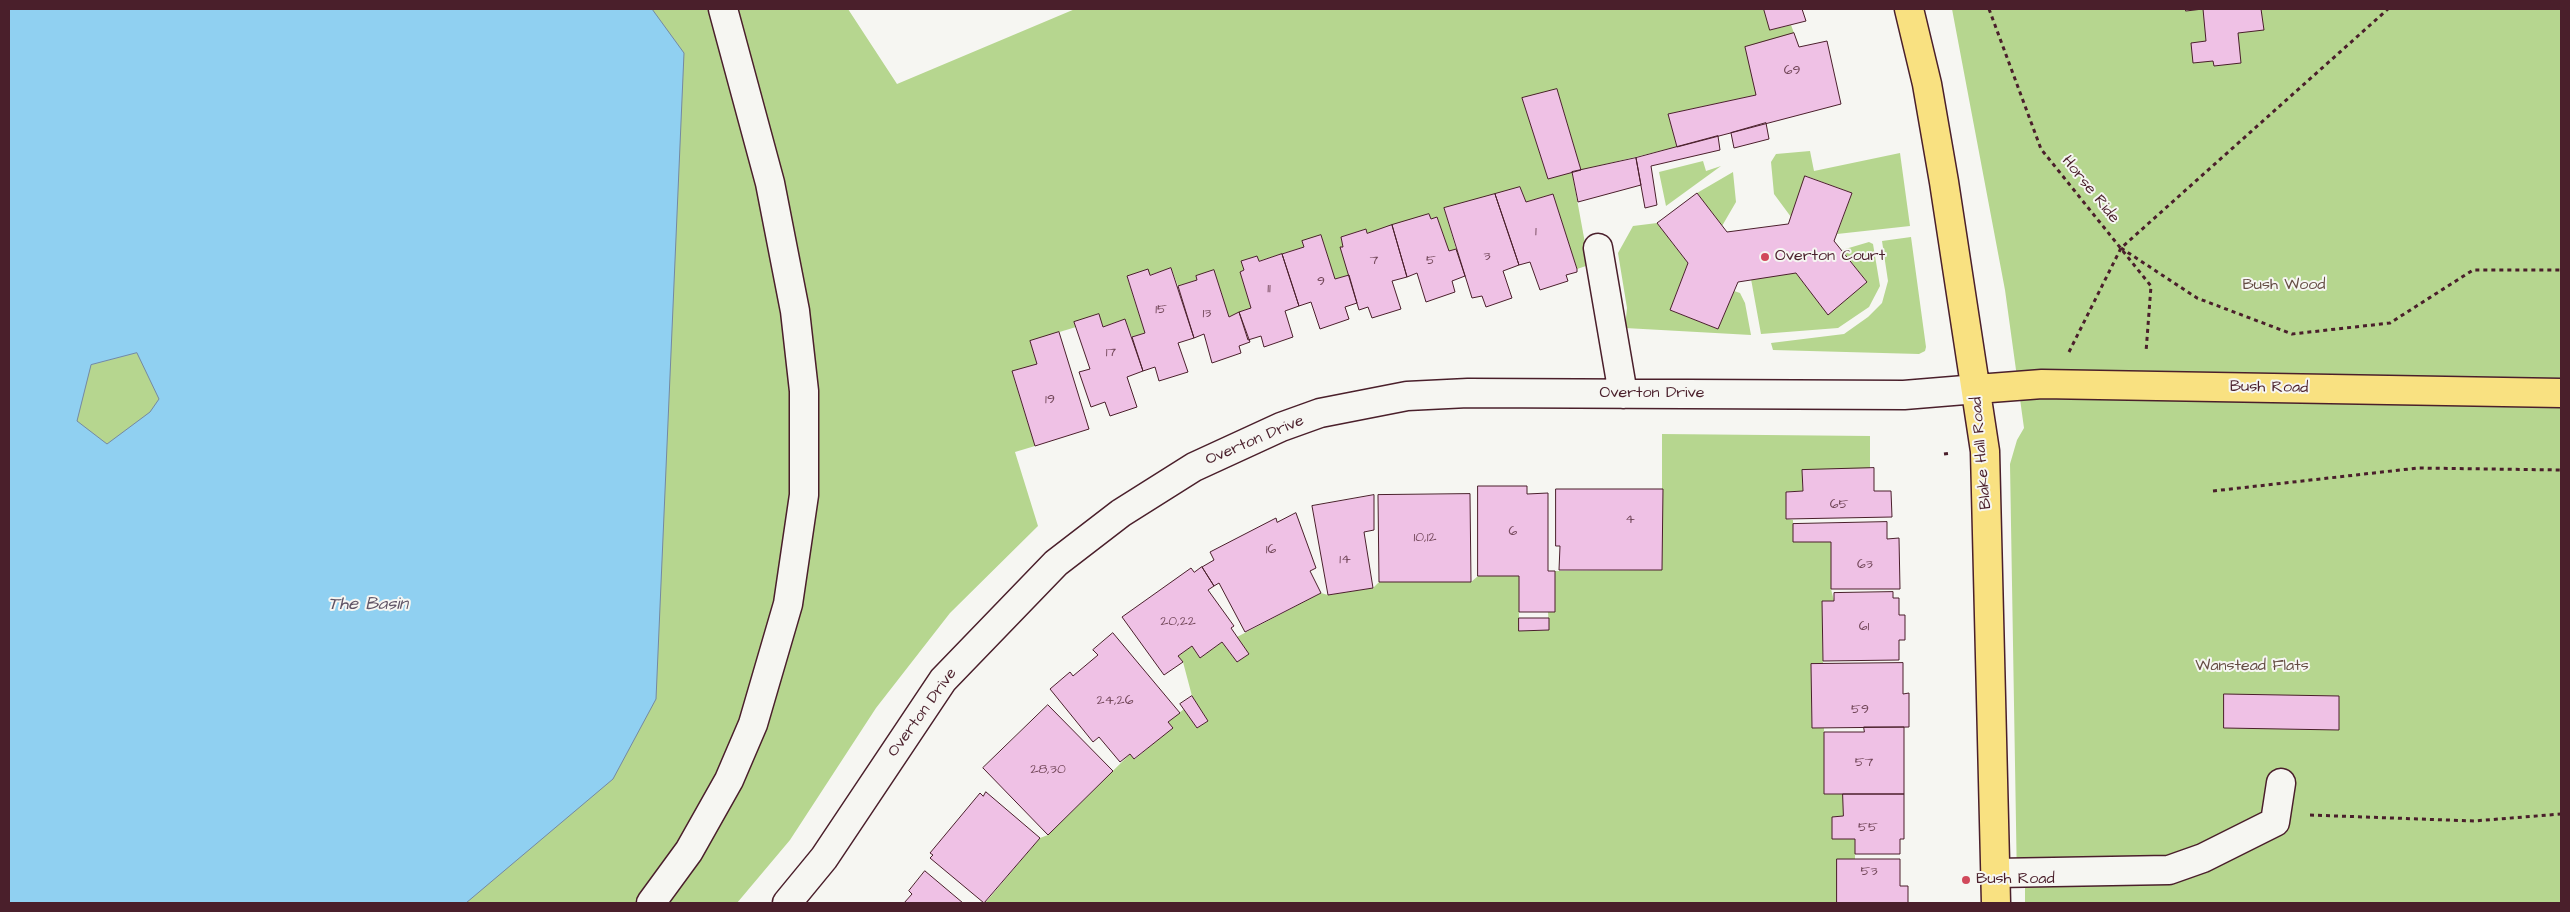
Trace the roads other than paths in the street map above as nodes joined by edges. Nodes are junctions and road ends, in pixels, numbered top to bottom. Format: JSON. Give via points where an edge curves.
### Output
{"nodes":[{"id":1,"x":723,"y":9,"type":"edge"},
{"id":2,"x":1909,"y":9,"type":"edge"},
{"id":3,"x":1598,"y":248,"type":"dead end"},
{"id":4,"x":1976,"y":389,"type":"junction"},
{"id":5,"x":2561,"y":393,"type":"edge"},
{"id":6,"x":1623,"y":394,"type":"junction"},
{"id":7,"x":2281,"y":783,"type":"dead end"},
{"id":8,"x":1996,"y":873,"type":"junction"},
{"id":9,"x":651,"y":903,"type":"edge"},
{"id":10,"x":787,"y":903,"type":"edge"},
{"id":11,"x":1996,"y":903,"type":"edge"}],
"edges":[{"from":1,"to":9,"type":"street","via":[[770,183],[795,311],[804,390],[804,495],[788,604],[754,724],[729,780],[698,835]]},
{"from":2,"to":4,"type":"main road","name":"Blake Hall Road","via":[[1931,105]]},
{"from":3,"to":6,"type":"street"},
{"from":4,"to":5,"type":"main road","name":"Bush Road","via":[[2042,384]]},
{"from":4,"to":6,"type":"street","name":"Overton Drive","via":[[1904,395]]},
{"from":4,"to":8,"type":"main road","name":"Blake Hall Road","via":[[1985,451]]},
{"from":6,"to":10,"type":"street","name":"Overton Drive","via":[[1406,396],[1320,413],[1281,426],[1194,467],[1121,513],[1056,563],[944,680],[824,858]]},
{"from":7,"to":8,"type":"street","via":[[2275,822],[2203,858],[2169,870]]},
{"from":8,"to":11,"type":"main road","name":"Blake Hall Road"}]}
